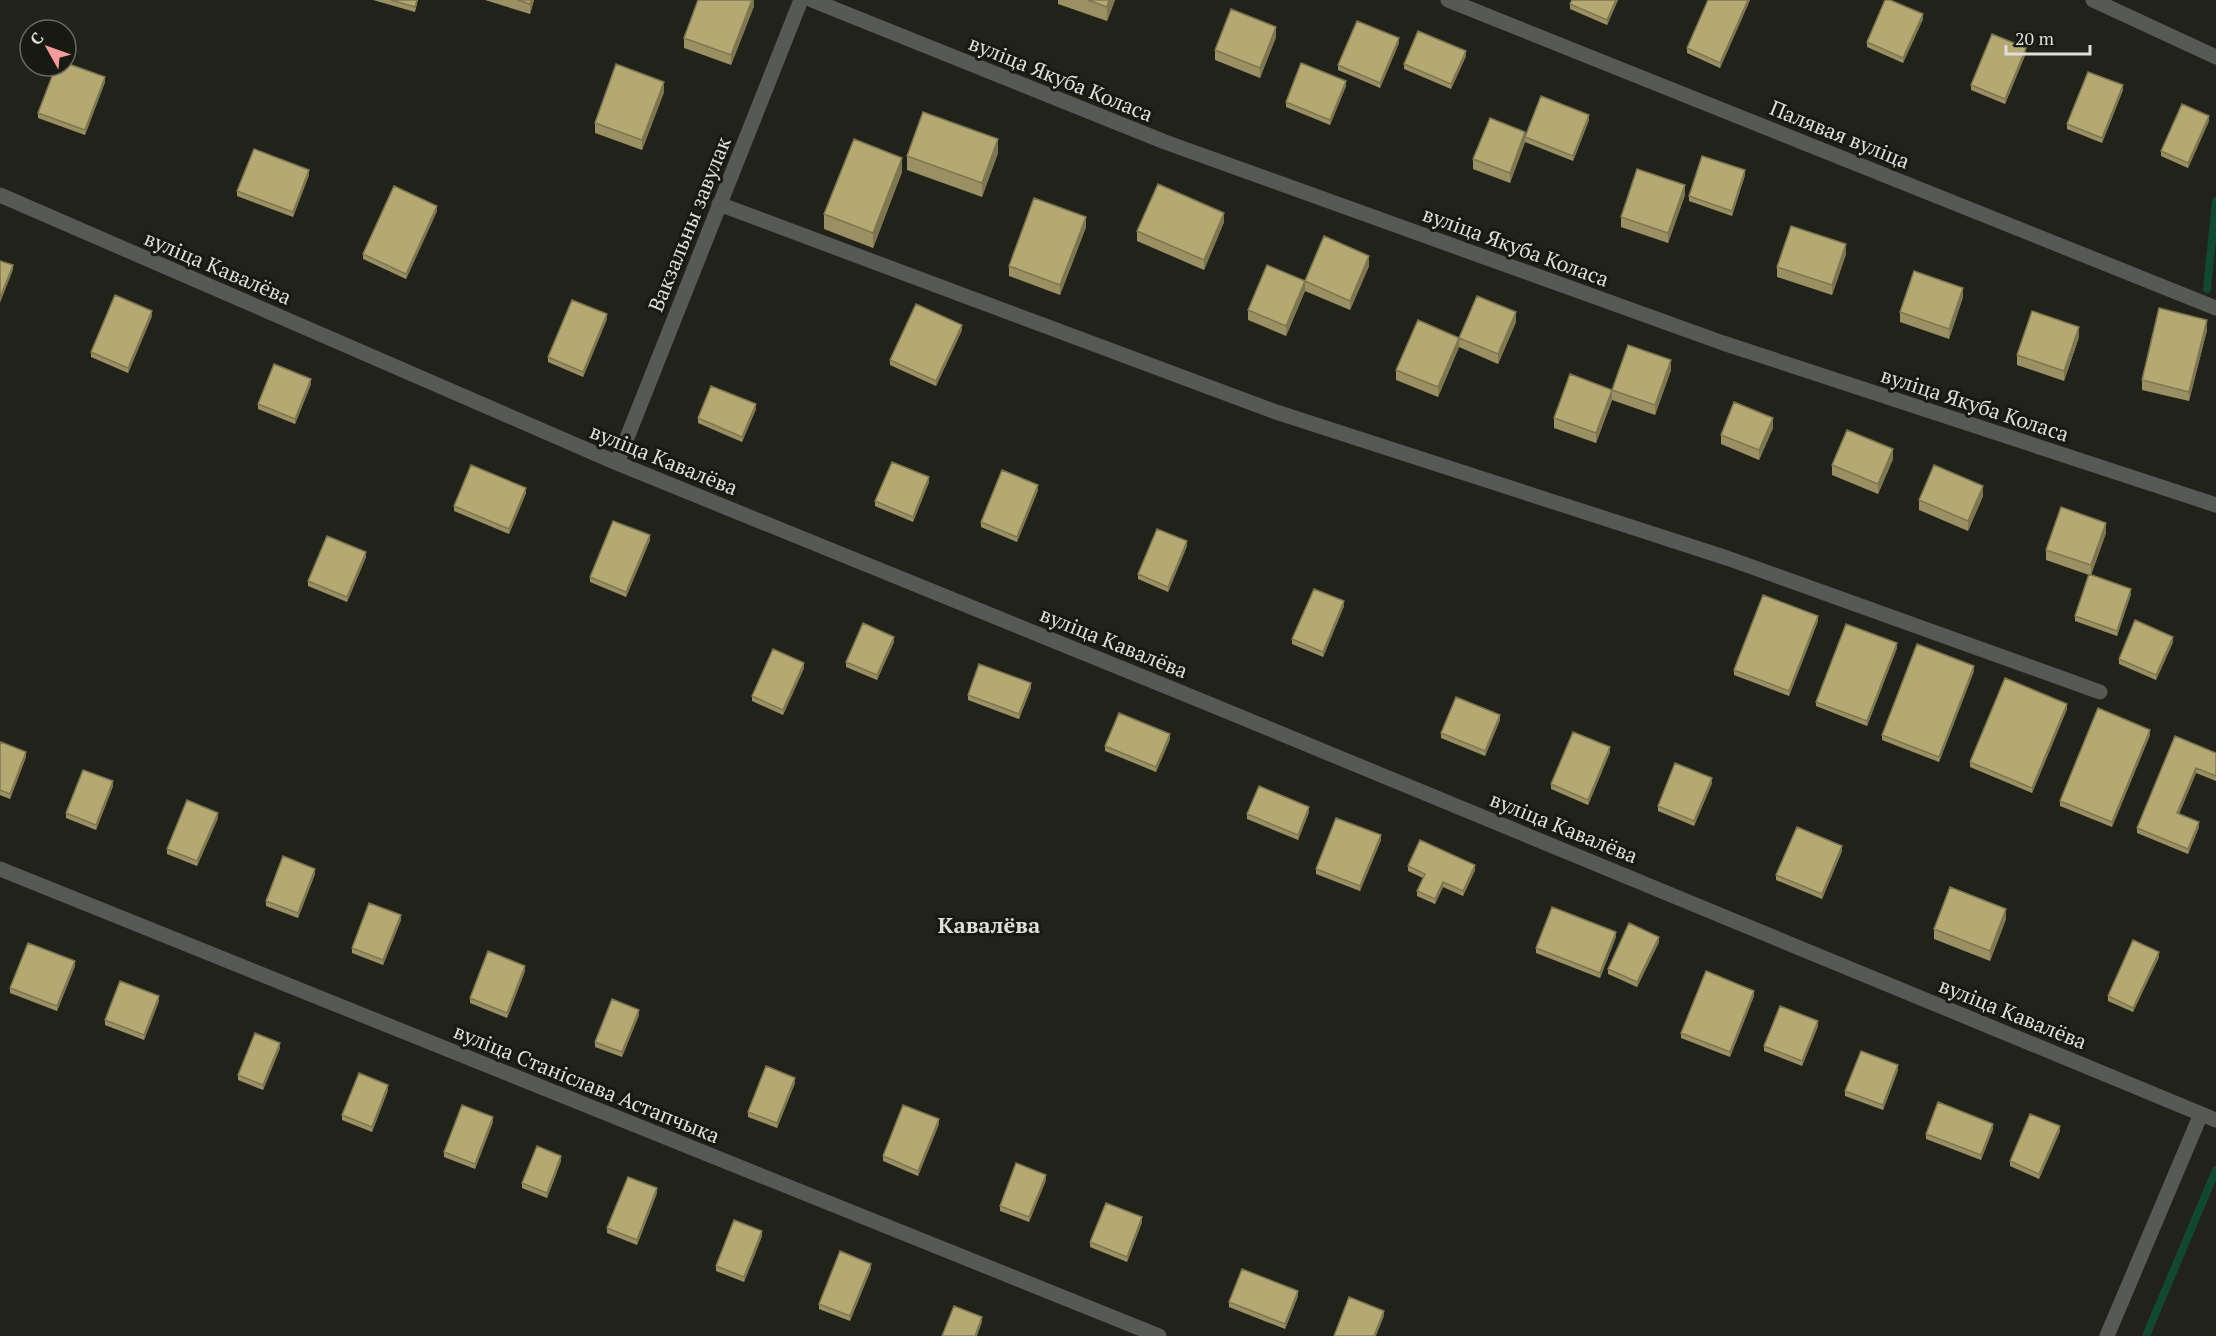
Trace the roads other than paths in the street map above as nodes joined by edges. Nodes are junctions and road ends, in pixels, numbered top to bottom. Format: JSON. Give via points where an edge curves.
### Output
{"nodes":[{"id":1,"x":801,"y":0,"type":"edge"},
{"id":2,"x":812,"y":0,"type":"edge"},
{"id":3,"x":1448,"y":0,"type":"edge"},
{"id":4,"x":2093,"y":0,"type":"edge"},
{"id":5,"x":2216,"y":57,"type":"edge"},
{"id":6,"x":0,"y":195,"type":"edge"},
{"id":7,"x":719,"y":204,"type":"junction"},
{"id":8,"x":2216,"y":308,"type":"edge"},
{"id":9,"x":617,"y":463,"type":"junction"},
{"id":10,"x":2216,"y":505,"type":"edge"},
{"id":11,"x":2100,"y":692,"type":"dead end"},
{"id":12,"x":0,"y":869,"type":"edge"},
{"id":13,"x":2201,"y":1114,"type":"junction"},
{"id":14,"x":2216,"y":1120,"type":"edge"},
{"id":15,"x":1159,"y":1336,"type":"edge"},
{"id":16,"x":2107,"y":1336,"type":"edge"}],
"edges":[{"from":1,"to":7,"type":"street","name":"Вакзальны завулак"},
{"from":2,"to":10,"type":"street","name":"вуліца Якуба Коласа","via":[[1165,142],[1700,335]]},
{"from":3,"to":8,"type":"street","name":"Палявая вуліца"},
{"from":4,"to":5,"type":"street"},
{"from":6,"to":9,"type":"street","name":"вуліца Кавалёва"},
{"from":7,"to":9,"type":"street","name":"Вакзальны завулак"},
{"from":7,"to":11,"type":"street","via":[[1273,411],[1727,558]]},
{"from":9,"to":13,"type":"street","name":"вуліца Кавалёва","via":[[1202,700]]},
{"from":12,"to":15,"type":"street","name":"вуліца Станіслава Астапчыка"},
{"from":13,"to":14,"type":"street","name":"вуліца Кавалёва"},
{"from":13,"to":16,"type":"street"}]}
